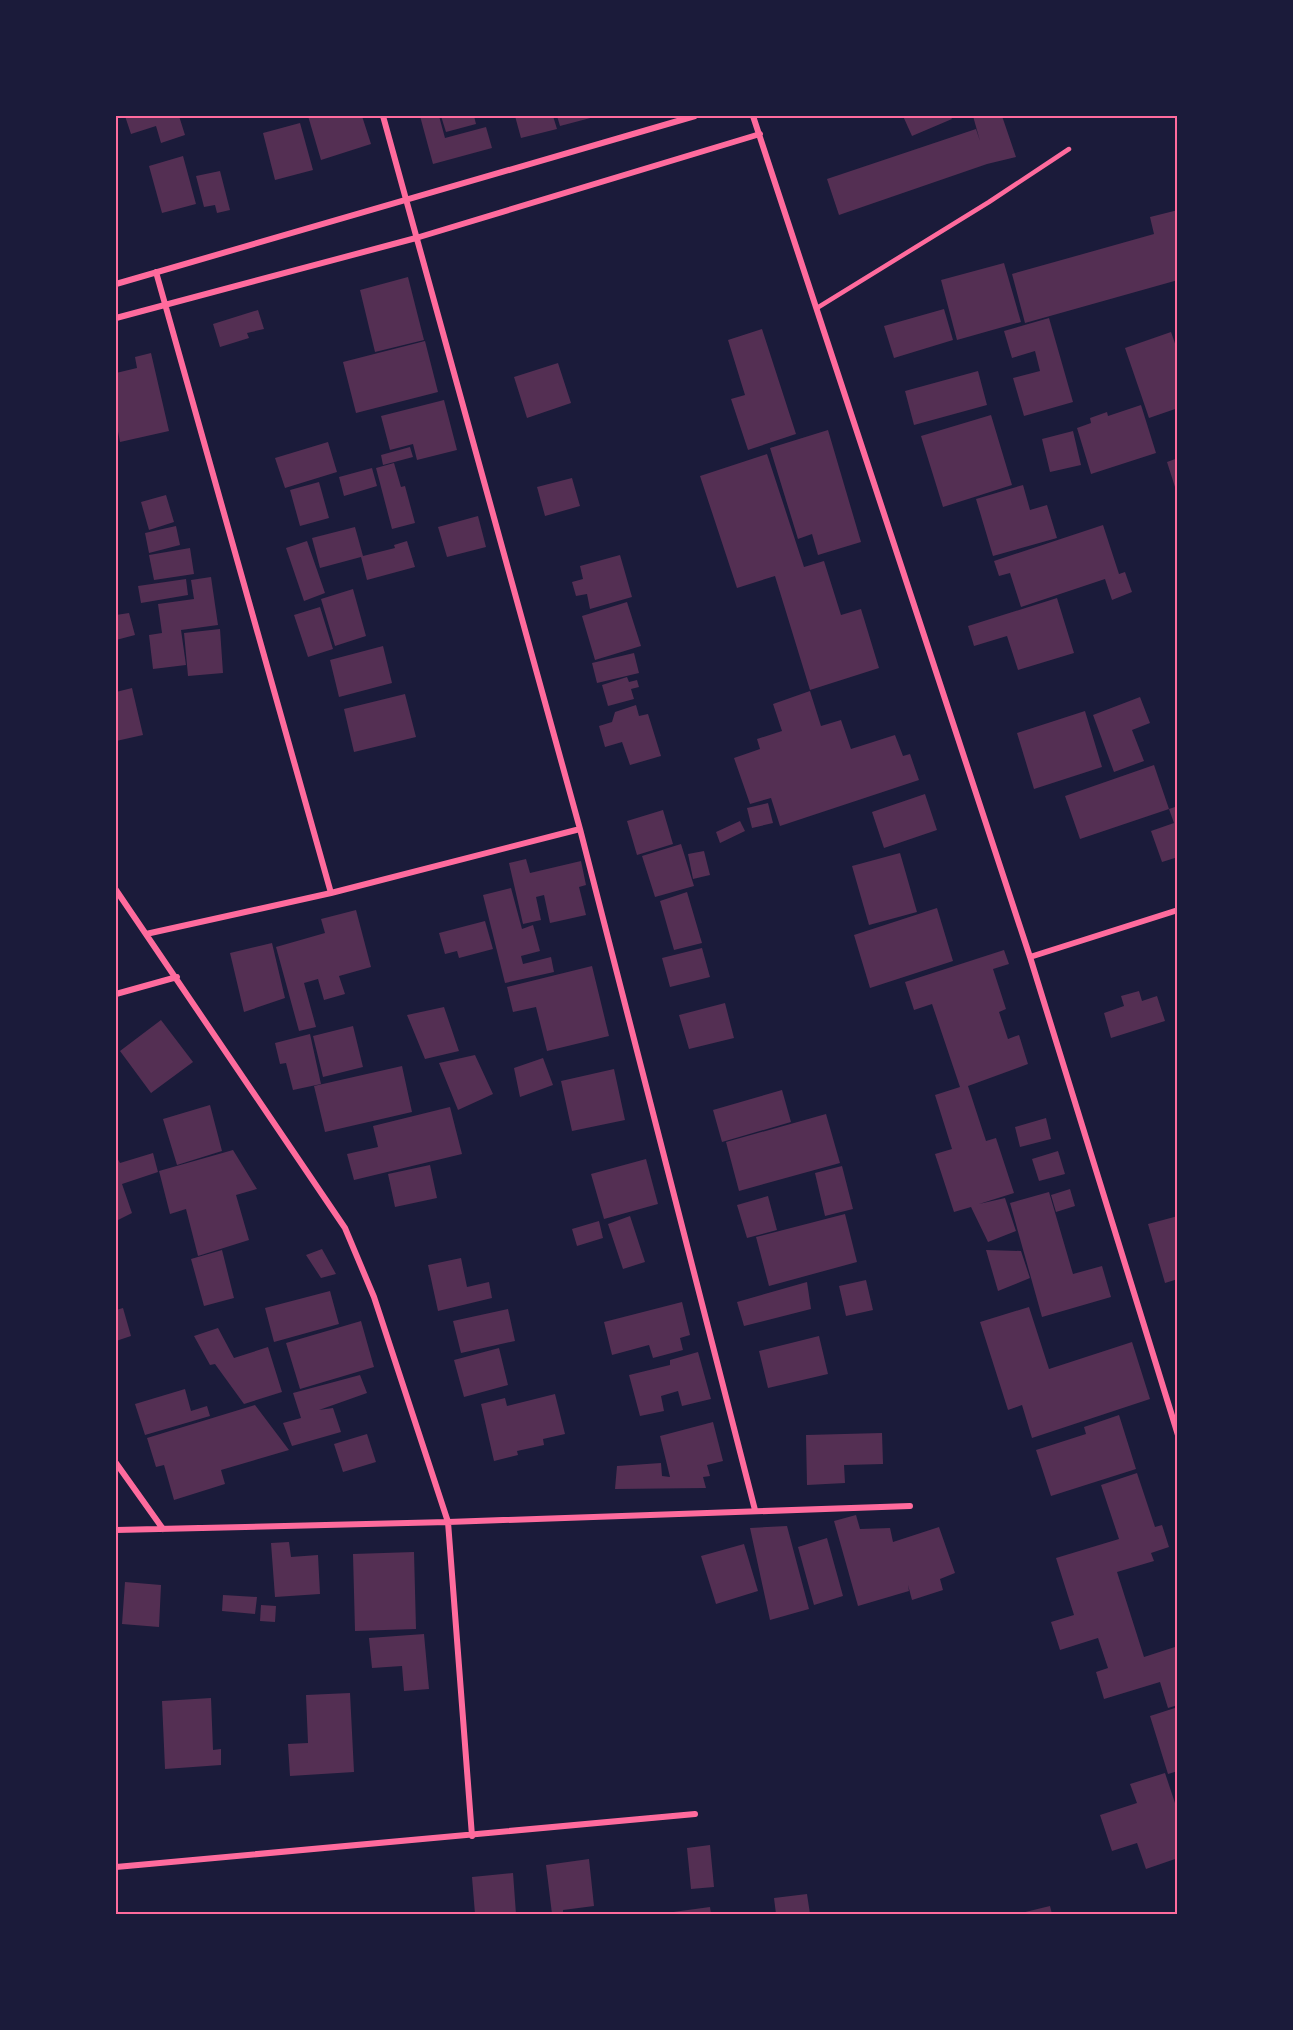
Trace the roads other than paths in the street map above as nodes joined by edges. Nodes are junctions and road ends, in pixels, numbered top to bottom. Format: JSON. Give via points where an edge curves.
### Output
{"nodes":[{"id":1,"x":383,"y":116,"type":"edge"},
{"id":2,"x":695,"y":116,"type":"edge"},
{"id":3,"x":753,"y":116,"type":"edge"},
{"id":4,"x":760,"y":135,"type":"junction"},
{"id":5,"x":1069,"y":148,"type":"dead end"},
{"id":6,"x":406,"y":201,"type":"junction"},
{"id":7,"x":416,"y":238,"type":"junction"},
{"id":8,"x":156,"y":272,"type":"junction"},
{"id":9,"x":116,"y":284,"type":"edge"},
{"id":10,"x":166,"y":304,"type":"junction"},
{"id":11,"x":816,"y":308,"type":"junction"},
{"id":12,"x":116,"y":318,"type":"edge"},
{"id":13,"x":580,"y":829,"type":"junction"},
{"id":14,"x":116,"y":891,"type":"edge"},
{"id":15,"x":331,"y":893,"type":"junction"},
{"id":16,"x":1178,"y":910,"type":"edge"},
{"id":17,"x":146,"y":934,"type":"junction"},
{"id":18,"x":1030,"y":957,"type":"junction"},
{"id":19,"x":177,"y":977,"type":"junction"},
{"id":20,"x":116,"y":994,"type":"edge"},
{"id":21,"x":1178,"y":1435,"type":"edge"},
{"id":22,"x":116,"y":1463,"type":"edge"},
{"id":23,"x":910,"y":1506,"type":"dead end"},
{"id":24,"x":754,"y":1510,"type":"junction"},
{"id":25,"x":448,"y":1522,"type":"junction"},
{"id":26,"x":163,"y":1529,"type":"junction"},
{"id":27,"x":116,"y":1530,"type":"edge"},
{"id":28,"x":695,"y":1814,"type":"dead end"},
{"id":29,"x":472,"y":1836,"type":"junction"},
{"id":30,"x":116,"y":1867,"type":"edge"}],
"edges":[{"from":1,"to":6,"type":"street"},
{"from":2,"to":6,"type":"street"},
{"from":3,"to":4,"type":"street"},
{"from":4,"to":7,"type":"street"},
{"from":4,"to":11,"type":"street"},
{"from":5,"to":11,"type":"lane"},
{"from":6,"to":7,"type":"street"},
{"from":6,"to":8,"type":"street"},
{"from":7,"to":10,"type":"street"},
{"from":7,"to":13,"type":"street"},
{"from":8,"to":9,"type":"street"},
{"from":8,"to":10,"type":"street"},
{"from":10,"to":12,"type":"street"},
{"from":10,"to":15,"type":"street"},
{"from":11,"to":18,"type":"street"},
{"from":13,"to":15,"type":"street"},
{"from":13,"to":24,"type":"street"},
{"from":14,"to":17,"type":"street"},
{"from":15,"to":17,"type":"street"},
{"from":16,"to":18,"type":"street"},
{"from":17,"to":19,"type":"street"},
{"from":18,"to":21,"type":"street"},
{"from":19,"to":20,"type":"street"},
{"from":19,"to":25,"type":"street","via":[[345,1228],[374,1297]]},
{"from":22,"to":26,"type":"street"},
{"from":23,"to":24,"type":"street"},
{"from":24,"to":25,"type":"street"},
{"from":25,"to":26,"type":"street"},
{"from":25,"to":29,"type":"street"},
{"from":26,"to":27,"type":"street"},
{"from":28,"to":29,"type":"street"},
{"from":29,"to":30,"type":"street"}]}
